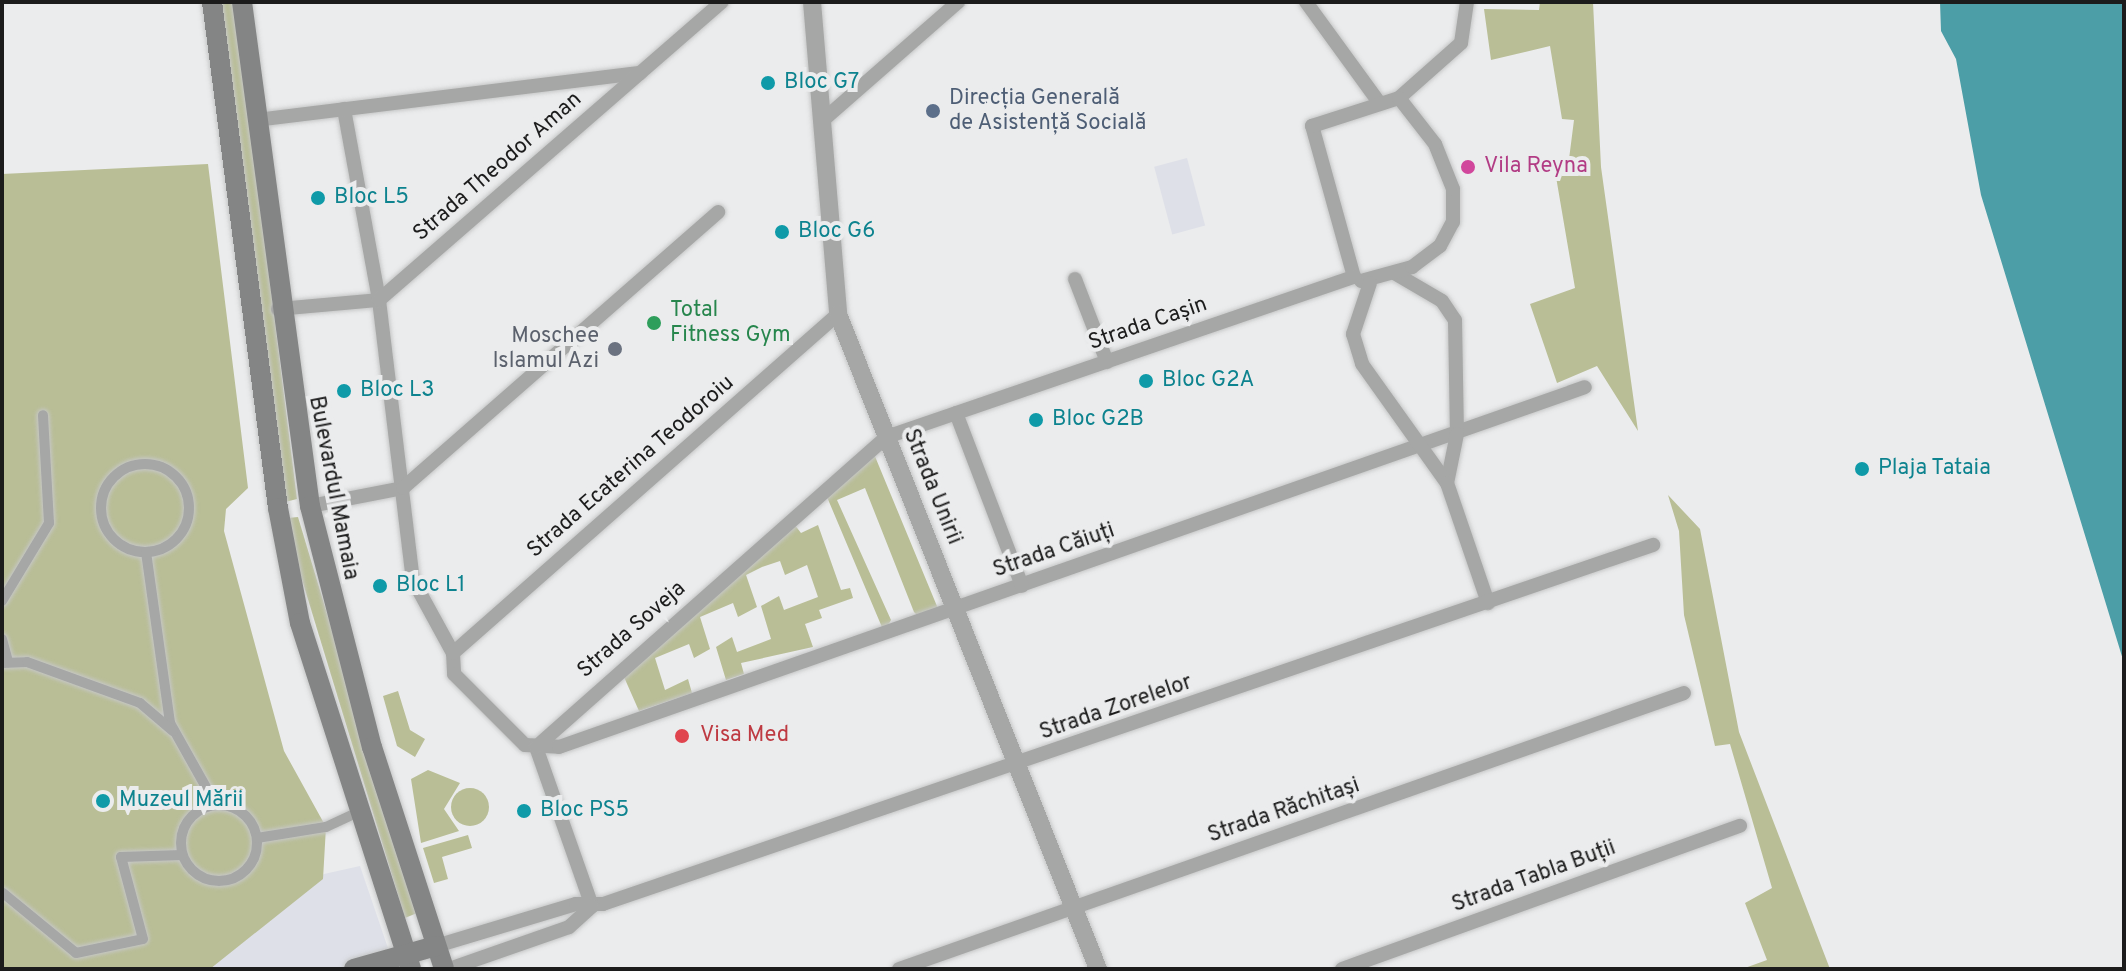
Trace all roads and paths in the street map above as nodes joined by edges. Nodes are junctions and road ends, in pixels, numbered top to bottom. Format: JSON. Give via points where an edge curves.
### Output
{"nodes":[{"id":1,"x":212,"y":2,"type":"edge"},
{"id":2,"x":242,"y":2,"type":"edge"},
{"id":3,"x":722,"y":2,"type":"edge"},
{"id":4,"x":812,"y":2,"type":"edge"},
{"id":5,"x":958,"y":2,"type":"edge"},
{"id":6,"x":1306,"y":2,"type":"edge"},
{"id":7,"x":1467,"y":2,"type":"edge"},
{"id":8,"x":640,"y":73,"type":"junction"},
{"id":9,"x":1399,"y":98,"type":"junction"},
{"id":10,"x":1378,"y":101,"type":"junction"},
{"id":11,"x":344,"y":109,"type":"junction"},
{"id":12,"x":256,"y":120,"type":"junction"},
{"id":13,"x":822,"y":121,"type":"junction"},
{"id":14,"x":718,"y":212,"type":"dead end"},
{"id":15,"x":1396,"y":274,"type":"junction"},
{"id":16,"x":1354,"y":277,"type":"junction"},
{"id":17,"x":1075,"y":279,"type":"dead end"},
{"id":18,"x":1370,"y":283,"type":"junction"},
{"id":19,"x":379,"y":300,"type":"junction"},
{"id":20,"x":278,"y":309,"type":"junction"},
{"id":21,"x":838,"y":314,"type":"junction"},
{"id":22,"x":1107,"y":362,"type":"junction"},
{"id":23,"x":1585,"y":387,"type":"dead end"},
{"id":24,"x":956,"y":413,"type":"junction"},
{"id":25,"x":43,"y":415,"type":"dead end"},
{"id":26,"x":1457,"y":434,"type":"junction"},
{"id":27,"x":886,"y":437,"type":"junction"},
{"id":28,"x":1424,"y":445,"type":"junction"},
{"id":29,"x":1447,"y":483,"type":"junction"},
{"id":30,"x":403,"y":488,"type":"junction"},
{"id":31,"x":310,"y":506,"type":"junction"},
{"id":32,"x":1653,"y":545,"type":"dead end"},
{"id":33,"x":146,"y":552,"type":"junction"},
{"id":34,"x":1022,"y":586,"type":"junction"},
{"id":35,"x":2,"y":601,"type":"edge"},
{"id":36,"x":1488,"y":603,"type":"junction"},
{"id":37,"x":954,"y":609,"type":"junction"},
{"id":38,"x":2,"y":639,"type":"edge"},
{"id":39,"x":453,"y":653,"type":"junction"},
{"id":40,"x":5,"y":662,"type":"edge"},
{"id":41,"x":1684,"y":693,"type":"dead end"},
{"id":42,"x":177,"y":735,"type":"junction"},
{"id":43,"x":536,"y":747,"type":"junction"},
{"id":44,"x":1016,"y":765,"type":"junction"},
{"id":45,"x":216,"y":805,"type":"junction"},
{"id":46,"x":358,"y":812,"type":"junction"},
{"id":47,"x":1740,"y":826,"type":"dead end"},
{"id":48,"x":257,"y":838,"type":"junction"},
{"id":49,"x":182,"y":855,"type":"junction"},
{"id":50,"x":3,"y":893,"type":"edge"},
{"id":51,"x":592,"y":906,"type":"junction"},
{"id":52,"x":1073,"y":908,"type":"junction"},
{"id":53,"x":436,"y":946,"type":"junction"},
{"id":54,"x":408,"y":960,"type":"edge"},
{"id":55,"x":354,"y":969,"type":"edge"},
{"id":56,"x":446,"y":969,"type":"edge"},
{"id":57,"x":899,"y":969,"type":"edge"},
{"id":58,"x":1098,"y":969,"type":"edge"},
{"id":59,"x":1342,"y":969,"type":"edge"}],
"edges":[{"from":1,"to":46,"type":"main road","via":[[278,508],[300,623]]},
{"from":2,"to":12,"type":"main road","name":"Bulevardul Mamaia"},
{"from":3,"to":8,"type":"street","name":"Strada Theodor Aman"},
{"from":4,"to":13,"type":"street","name":"Strada Unirii"},
{"from":5,"to":13,"type":"street"},
{"from":6,"to":10,"type":"street"},
{"from":7,"to":9,"type":"street","via":[[1461,43]]},
{"from":8,"to":11,"type":"street"},
{"from":8,"to":19,"type":"street","name":"Strada Theodor Aman"},
{"from":9,"to":10,"type":"street"},
{"from":9,"to":15,"type":"street","via":[[1435,144],[1453,189],[1453,222],[1440,246]]},
{"from":10,"to":16,"type":"street","via":[[1312,126]]},
{"from":11,"to":12,"type":"street"},
{"from":11,"to":19,"type":"street"},
{"from":12,"to":20,"type":"main road","name":"Bulevardul Mamaia"},
{"from":13,"to":21,"type":"street","name":"Strada Unirii"},
{"from":14,"to":30,"type":"street"},
{"from":15,"to":18,"type":"street"},
{"from":15,"to":26,"type":"street","via":[[1442,301],[1455,320]]},
{"from":16,"to":18,"type":"street"},
{"from":16,"to":22,"type":"street","name":"Strada Cașin"},
{"from":17,"to":22,"type":"street"},
{"from":18,"to":28,"type":"street","via":[[1353,334],[1362,364]]},
{"from":19,"to":20,"type":"street"},
{"from":19,"to":30,"type":"street"},
{"from":20,"to":31,"type":"main road","name":"Bulevardul Mamaia"},
{"from":21,"to":27,"type":"street","name":"Strada Unirii"},
{"from":21,"to":39,"type":"street","name":"Strada Ecaterina Teodoroiu"},
{"from":22,"to":24,"type":"street","name":"Strada Cașin"},
{"from":23,"to":26,"type":"street","name":"Strada Căiuți"},
{"from":24,"to":27,"type":"street","name":"Strada Cașin"},
{"from":24,"to":34,"type":"street"},
{"from":25,"to":35,"type":"street","via":[[49,523]]},
{"from":26,"to":28,"type":"street","name":"Strada Căiuți"},
{"from":26,"to":29,"type":"street"},
{"from":27,"to":37,"type":"street","name":"Strada Unirii"},
{"from":27,"to":43,"type":"street","name":"Strada Soveja"},
{"from":28,"to":29,"type":"street"},
{"from":28,"to":34,"type":"street","name":"Strada Căiuți"},
{"from":29,"to":36,"type":"street"},
{"from":30,"to":31,"type":"street"},
{"from":30,"to":39,"type":"street","via":[[413,580]]},
{"from":31,"to":53,"type":"main road","name":"Bulevardul Mamaia","via":[[334,616]]},
{"from":32,"to":36,"type":"street","name":"Strada Zorelelor"},
{"from":33,"to":33,"type":"street","via":[[115,540],[101,509],[119,473],[151,465],[184,488],[188,516],[174,542]]},
{"from":33,"to":42,"type":"street"},
{"from":34,"to":37,"type":"street","name":"Strada Căiuți"},
{"from":36,"to":44,"type":"street","name":"Strada Zorelelor"},
{"from":37,"to":43,"type":"street","name":"Strada Căiuți","via":[[559,747]]},
{"from":37,"to":44,"type":"street","name":"Strada Unirii"},
{"from":38,"to":40,"type":"street"},
{"from":39,"to":43,"type":"street","via":[[454,674],[514,740]]},
{"from":40,"to":42,"type":"street","via":[[27,662],[140,703]]},
{"from":41,"to":52,"type":"street","name":"Strada Răchitași"},
{"from":42,"to":45,"type":"street"},
{"from":43,"to":51,"type":"street"},
{"from":44,"to":51,"type":"street","name":"Strada Zorelelor"},
{"from":44,"to":52,"type":"street","name":"Strada Unirii"},
{"from":45,"to":48,"type":"street","via":[[238,810]]},
{"from":45,"to":49,"type":"street","via":[[190,817]]},
{"from":46,"to":48,"type":"street","via":[[326,827]]},
{"from":46,"to":54,"type":"main road"},
{"from":47,"to":59,"type":"street","name":"Strada Tabla Buții"},
{"from":48,"to":49,"type":"street","via":[[253,862],[234,879],[198,875]]},
{"from":49,"to":50,"type":"street","via":[[121,857],[143,939],[129,942],[76,953]]},
{"from":51,"to":53,"type":"street","name":"Strada Zorelelor"},
{"from":51,"to":56,"type":"street","name":"Strada Zorelelor","via":[[569,927]]},
{"from":52,"to":57,"type":"street","name":"Strada Răchitași"},
{"from":52,"to":58,"type":"street","name":"Strada Unirii"},
{"from":53,"to":54,"type":"main road"},
{"from":53,"to":56,"type":"main road","name":"Bulevardul Mamaia"},
{"from":54,"to":55,"type":"main road"}]}
